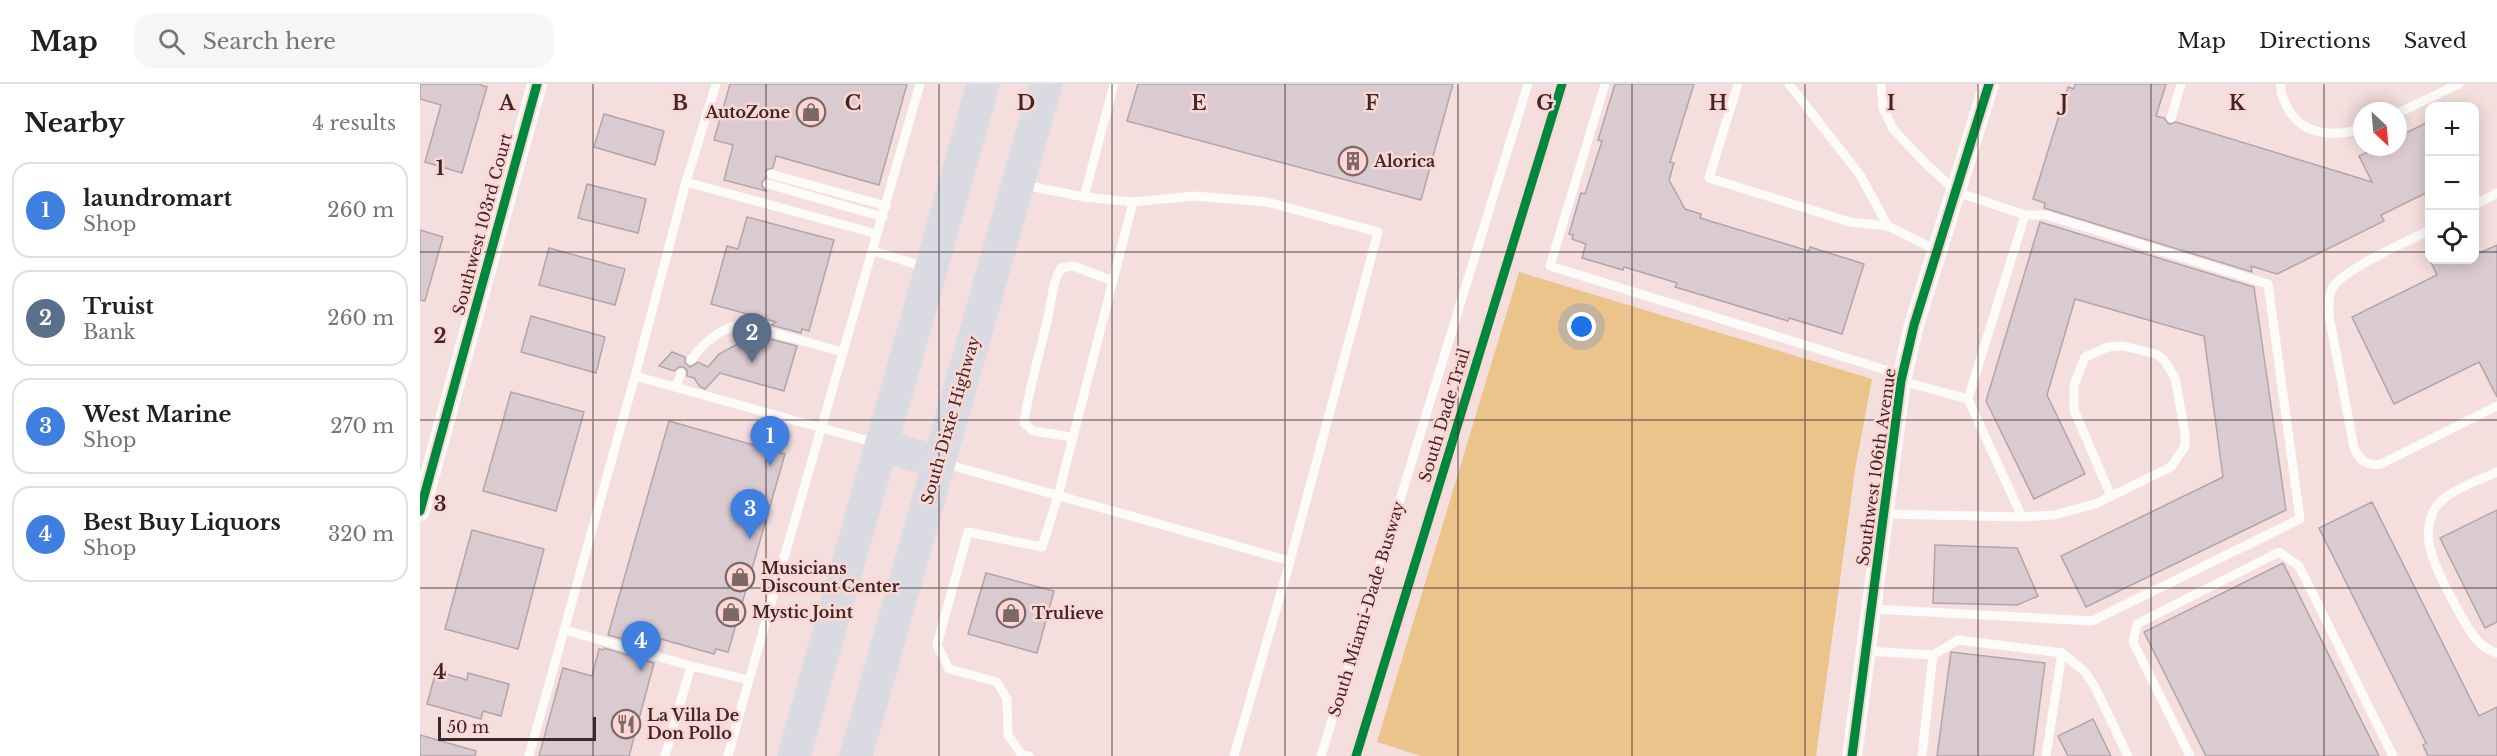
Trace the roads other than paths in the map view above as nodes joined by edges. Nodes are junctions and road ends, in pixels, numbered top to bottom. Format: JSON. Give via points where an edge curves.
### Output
{"nodes":[{"id":1,"x":537,"y":84,"type":"edge"},
{"id":2,"x":716,"y":84,"type":"edge"},
{"id":3,"x":920,"y":84,"type":"edge"},
{"id":4,"x":983,"y":84,"type":"edge"},
{"id":5,"x":1046,"y":84,"type":"edge"},
{"id":6,"x":1114,"y":84,"type":"edge"},
{"id":7,"x":1528,"y":84,"type":"edge"},
{"id":8,"x":1605,"y":84,"type":"edge"},
{"id":9,"x":1738,"y":84,"type":"edge"},
{"id":10,"x":1789,"y":84,"type":"edge"},
{"id":11,"x":1881,"y":84,"type":"edge"},
{"id":12,"x":1989,"y":84,"type":"edge"},
{"id":13,"x":2181,"y":84,"type":"edge"},
{"id":14,"x":2281,"y":84,"type":"edge"},
{"id":15,"x":2459,"y":84,"type":"edge"},
{"id":16,"x":2407,"y":109,"type":"edge"},
{"id":17,"x":2171,"y":118,"type":"dead end"},
{"id":18,"x":2353,"y":130,"type":"edge"},
{"id":19,"x":686,"y":182,"type":"junction"},
{"id":20,"x":1017,"y":183,"type":"junction"},
{"id":21,"x":1957,"y":192,"type":"junction"},
{"id":22,"x":2497,"y":193,"type":"edge"},
{"id":23,"x":1084,"y":197,"type":"junction"},
{"id":24,"x":1133,"y":202,"type":"junction"},
{"id":25,"x":2479,"y":203,"type":"edge"},
{"id":26,"x":886,"y":206,"type":"junction"},
{"id":27,"x":2025,"y":215,"type":"junction"},
{"id":28,"x":883,"y":217,"type":"junction"},
{"id":29,"x":1888,"y":226,"type":"junction"},
{"id":30,"x":2425,"y":233,"type":"edge"},
{"id":31,"x":877,"y":234,"type":"junction"},
{"id":32,"x":1938,"y":251,"type":"junction"},
{"id":33,"x":873,"y":252,"type":"junction"},
{"id":34,"x":931,"y":269,"type":"junction"},
{"id":35,"x":1113,"y":281,"type":"junction"},
{"id":36,"x":843,"y":352,"type":"junction"},
{"id":37,"x":691,"y":360,"type":"dead end"},
{"id":38,"x":681,"y":374,"type":"dead end"},
{"id":39,"x":635,"y":376,"type":"junction"},
{"id":40,"x":1901,"y":378,"type":"junction"},
{"id":41,"x":676,"y":387,"type":"junction"},
{"id":42,"x":1968,"y":399,"type":"junction"},
{"id":43,"x":2497,"y":406,"type":"edge"},
{"id":44,"x":821,"y":428,"type":"junction"},
{"id":45,"x":1072,"y":438,"type":"junction"},
{"id":46,"x":881,"y":445,"type":"junction"},
{"id":47,"x":938,"y":462,"type":"junction"},
{"id":48,"x":2497,"y":472,"type":"edge"},
{"id":49,"x":1058,"y":496,"type":"junction"},
{"id":50,"x":2111,"y":496,"type":"junction"},
{"id":51,"x":420,"y":511,"type":"edge"},
{"id":52,"x":1884,"y":514,"type":"junction"},
{"id":53,"x":2022,"y":517,"type":"junction"},
{"id":54,"x":1290,"y":561,"type":"junction"},
{"id":55,"x":1872,"y":609,"type":"junction"},
{"id":56,"x":565,"y":630,"type":"junction"},
{"id":57,"x":1867,"y":651,"type":"junction"},
{"id":58,"x":2062,"y":653,"type":"junction"},
{"id":59,"x":2497,"y":653,"type":"edge"},
{"id":60,"x":1934,"y":654,"type":"junction"},
{"id":61,"x":691,"y":666,"type":"junction"},
{"id":62,"x":749,"y":680,"type":"junction"},
{"id":63,"x":529,"y":756,"type":"edge"},
{"id":64,"x":665,"y":756,"type":"edge"},
{"id":65,"x":728,"y":756,"type":"edge"},
{"id":66,"x":794,"y":756,"type":"edge"},
{"id":67,"x":856,"y":756,"type":"edge"},
{"id":68,"x":1029,"y":756,"type":"edge"},
{"id":69,"x":1234,"y":756,"type":"edge"},
{"id":70,"x":1321,"y":756,"type":"edge"},
{"id":71,"x":1852,"y":756,"type":"edge"},
{"id":72,"x":1922,"y":756,"type":"edge"},
{"id":73,"x":2046,"y":756,"type":"edge"},
{"id":74,"x":2128,"y":756,"type":"edge"},
{"id":75,"x":2190,"y":756,"type":"edge"},
{"id":76,"x":2393,"y":756,"type":"edge"}],
"edges":[{"from":1,"to":51,"type":"street","name":"Southwest 103rd Court"},
{"from":2,"to":19,"type":"lane"},
{"from":3,"to":26,"type":"lane"},
{"from":4,"to":34,"type":"highway"},
{"from":5,"to":20,"type":"highway","name":"South Dixie Highway"},
{"from":6,"to":23,"type":"lane"},
{"from":7,"to":70,"type":"lane","name":"South Miami-Dade Busway"},
{"from":8,"to":40,"type":"lane","via":[[1550,266]]},
{"from":9,"to":29,"type":"lane","via":[[1709,178],[1850,222]]},
{"from":10,"to":29,"type":"lane","via":[[1849,160]]},
{"from":11,"to":21,"type":"lane","via":[[1882,108],[1893,129]]},
{"from":12,"to":21,"type":"street","name":"Southwest 106th Avenue"},
{"from":13,"to":17,"type":"lane"},
{"from":14,"to":18,"type":"lane","via":[[2280,93],[2299,125],[2317,132]]},
{"from":15,"to":16,"type":"lane"},
{"from":19,"to":31,"type":"lane"},
{"from":19,"to":39,"type":"lane"},
{"from":20,"to":23,"type":"lane"},
{"from":20,"to":47,"type":"highway","name":"South Dixie Highway"},
{"from":21,"to":27,"type":"lane"},
{"from":21,"to":32,"type":"street","name":"Southwest 106th Avenue"},
{"from":22,"to":25,"type":"lane"},
{"from":23,"to":24,"type":"lane"},
{"from":24,"to":35,"type":"lane"},
{"from":24,"to":54,"type":"lane","via":[[1194,196],[1267,202],[1378,231]]},
{"from":26,"to":28,"type":"lane"},
{"from":26,"to":28,"type":"lane","via":[[770,179]]},
{"from":27,"to":42,"type":"lane"},
{"from":27,"to":55,"type":"lane","via":[[2046,215],[2268,284],[2300,519],[2092,621]]},
{"from":28,"to":31,"type":"lane"},
{"from":29,"to":32,"type":"lane"},
{"from":30,"to":43,"type":"lane","via":[[2346,275],[2333,287],[2328,300],[2354,448],[2364,463],[2381,464]]},
{"from":31,"to":33,"type":"lane"},
{"from":32,"to":40,"type":"street","name":"Southwest 106th Avenue"},
{"from":33,"to":34,"type":"lane"},
{"from":33,"to":36,"type":"lane"},
{"from":34,"to":46,"type":"highway"},
{"from":35,"to":45,"type":"lane"},
{"from":35,"to":45,"type":"lane","via":[[1073,266],[1061,268],[1053,281],[1024,423],[1033,431]]},
{"from":36,"to":37,"type":"lane","via":[[741,324],[725,327]]},
{"from":36,"to":44,"type":"lane"},
{"from":38,"to":41,"type":"lane"},
{"from":39,"to":41,"type":"lane"},
{"from":39,"to":56,"type":"lane"},
{"from":40,"to":42,"type":"lane"},
{"from":40,"to":52,"type":"street","name":"Southwest 106th Avenue"},
{"from":41,"to":44,"type":"lane"},
{"from":42,"to":53,"type":"lane"},
{"from":44,"to":46,"type":"lane"},
{"from":44,"to":62,"type":"lane"},
{"from":45,"to":49,"type":"lane"},
{"from":46,"to":47,"type":"highway"},
{"from":46,"to":66,"type":"highway"},
{"from":47,"to":49,"type":"lane"},
{"from":47,"to":67,"type":"highway","name":"South Dixie Highway"},
{"from":48,"to":59,"type":"lane","via":[[2435,508],[2428,539],[2432,556],[2470,632]]},
{"from":49,"to":54,"type":"lane"},
{"from":49,"to":68,"type":"lane","via":[[1041,547],[968,532],[937,645],[949,669],[997,682],[1007,699],[1008,735],[1022,754]]},
{"from":50,"to":50,"type":"lane","via":[[2077,422],[2072,396],[2085,357],[2108,347],[2123,346],[2156,354],[2170,368],[2175,378],[2185,446],[2171,467]]},
{"from":50,"to":53,"type":"lane","via":[[2066,513]]},
{"from":52,"to":53,"type":"lane"},
{"from":52,"to":55,"type":"street","name":"Southwest 106th Avenue"},
{"from":54,"to":69,"type":"lane"},
{"from":55,"to":57,"type":"street","name":"Southwest 106th Avenue"},
{"from":56,"to":61,"type":"lane"},
{"from":56,"to":63,"type":"lane"},
{"from":57,"to":60,"type":"lane"},
{"from":57,"to":71,"type":"street","name":"Southwest 106th Avenue"},
{"from":58,"to":60,"type":"lane","via":[[1958,640]]},
{"from":58,"to":73,"type":"lane"},
{"from":58,"to":74,"type":"lane","via":[[2094,685]]},
{"from":60,"to":72,"type":"lane"},
{"from":61,"to":62,"type":"lane"},
{"from":61,"to":64,"type":"lane"},
{"from":62,"to":65,"type":"lane"},
{"from":75,"to":76,"type":"lane","via":[[2133,642],[2137,624],[2279,552],[2299,566]]}]}
